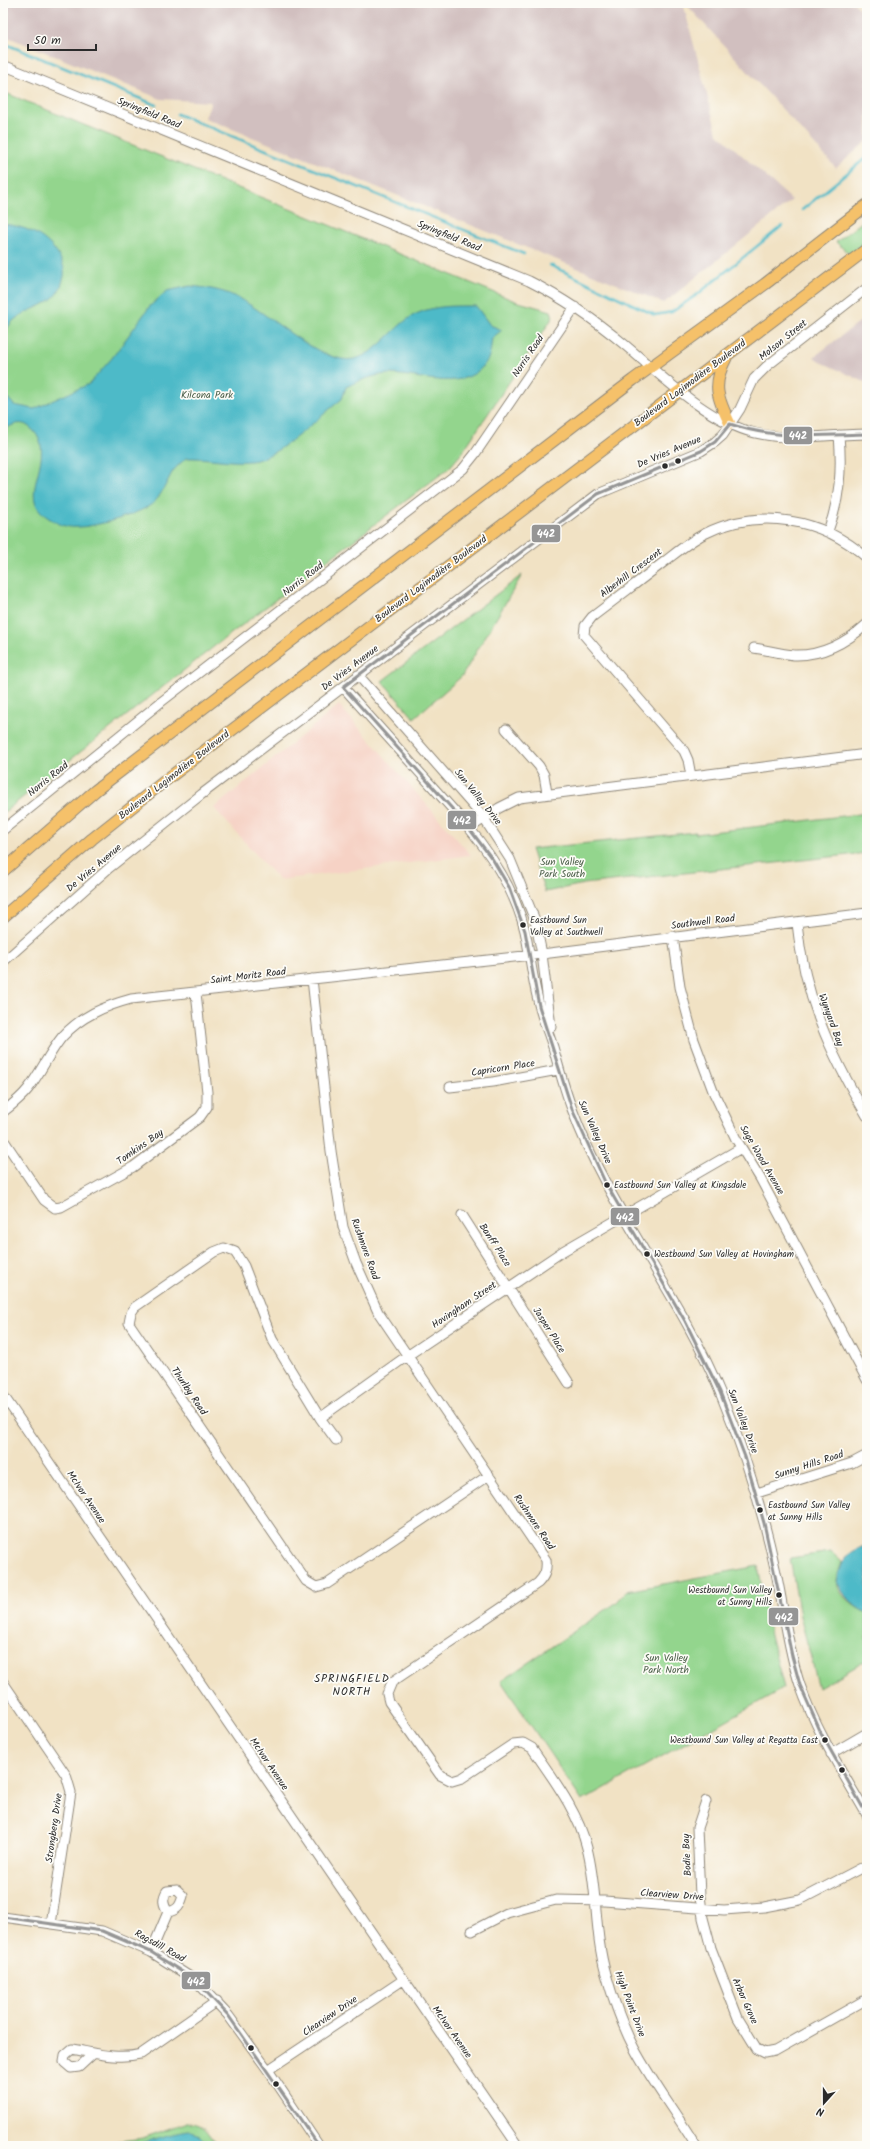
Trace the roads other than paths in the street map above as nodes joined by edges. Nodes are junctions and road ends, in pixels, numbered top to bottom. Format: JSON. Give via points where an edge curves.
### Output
{"nodes":[{"id":1,"x":3,"y":65,"type":"edge"},
{"id":2,"x":867,"y":205,"type":"edge"},
{"id":3,"x":867,"y":249,"type":"edge"},
{"id":4,"x":867,"y":288,"type":"edge"},
{"id":5,"x":575,"y":307,"type":"junction"},
{"id":6,"x":727,"y":356,"type":"junction"},
{"id":7,"x":650,"y":367,"type":"junction"},
{"id":8,"x":681,"y":391,"type":"junction"},
{"id":9,"x":730,"y":424,"type":"junction"},
{"id":10,"x":867,"y":434,"type":"edge"},
{"id":11,"x":839,"y":435,"type":"junction"},
{"id":12,"x":828,"y":531,"type":"junction"},
{"id":13,"x":867,"y":558,"type":"edge"},
{"id":14,"x":867,"y":624,"type":"edge"},
{"id":15,"x":754,"y":648,"type":"dead end"},
{"id":16,"x":358,"y":675,"type":"junction"},
{"id":17,"x":343,"y":687,"type":"junction"},
{"id":18,"x":506,"y":729,"type":"dead end"},
{"id":19,"x":867,"y":754,"type":"edge"},
{"id":20,"x":691,"y":776,"type":"junction"},
{"id":21,"x":547,"y":793,"type":"junction"},
{"id":22,"x":483,"y":817,"type":"junction"},
{"id":23,"x":470,"y":828,"type":"junction"},
{"id":24,"x":3,"y":830,"type":"edge"},
{"id":25,"x":3,"y":871,"type":"edge"},
{"id":26,"x":867,"y":913,"type":"edge"},
{"id":27,"x":3,"y":917,"type":"edge"},
{"id":28,"x":797,"y":923,"type":"junction"},
{"id":29,"x":673,"y":936,"type":"junction"},
{"id":30,"x":542,"y":954,"type":"junction"},
{"id":31,"x":530,"y":955,"type":"junction"},
{"id":32,"x":3,"y":962,"type":"edge"},
{"id":33,"x":312,"y":979,"type":"junction"},
{"id":34,"x":196,"y":993,"type":"junction"},
{"id":35,"x":554,"y":1050,"type":"junction"},
{"id":36,"x":558,"y":1070,"type":"junction"},
{"id":37,"x":450,"y":1087,"type":"dead end"},
{"id":38,"x":3,"y":1112,"type":"edge"},
{"id":39,"x":867,"y":1116,"type":"edge"},
{"id":40,"x":3,"y":1139,"type":"edge"},
{"id":41,"x":741,"y":1148,"type":"junction"},
{"id":42,"x":462,"y":1215,"type":"dead end"},
{"id":43,"x":624,"y":1216,"type":"junction"},
{"id":44,"x":509,"y":1288,"type":"junction"},
{"id":45,"x":407,"y":1356,"type":"junction"},
{"id":46,"x":867,"y":1380,"type":"edge"},
{"id":47,"x":569,"y":1383,"type":"dead end"},
{"id":48,"x":3,"y":1395,"type":"edge"},
{"id":49,"x":320,"y":1418,"type":"junction"},
{"id":50,"x":336,"y":1440,"type":"dead end"},
{"id":51,"x":867,"y":1455,"type":"edge"},
{"id":52,"x":489,"y":1476,"type":"junction"},
{"id":53,"x":757,"y":1493,"type":"junction"},
{"id":54,"x":3,"y":1682,"type":"edge"},
{"id":55,"x":867,"y":1733,"type":"edge"},
{"id":56,"x":832,"y":1754,"type":"junction"},
{"id":57,"x":706,"y":1801,"type":"dead end"},
{"id":58,"x":867,"y":1815,"type":"edge"},
{"id":59,"x":867,"y":1864,"type":"edge"},
{"id":60,"x":594,"y":1902,"type":"junction"},
{"id":61,"x":702,"y":1908,"type":"junction"},
{"id":62,"x":168,"y":1912,"type":"dead end"},
{"id":63,"x":3,"y":1917,"type":"edge"},
{"id":64,"x":51,"y":1924,"type":"junction"},
{"id":65,"x":472,"y":1931,"type":"dead end"},
{"id":66,"x":151,"y":1952,"type":"junction"},
{"id":67,"x":403,"y":1980,"type":"junction"},
{"id":68,"x":867,"y":1999,"type":"edge"},
{"id":69,"x":217,"y":2001,"type":"junction"},
{"id":70,"x":93,"y":2054,"type":"dead end"},
{"id":71,"x":268,"y":2070,"type":"junction"},
{"id":72,"x":319,"y":2146,"type":"edge"},
{"id":73,"x":518,"y":2146,"type":"edge"},
{"id":74,"x":696,"y":2146,"type":"edge"}],
"edges":[{"from":1,"to":5,"type":"street","name":"Springfield Road","via":[[508,272]]},
{"from":2,"to":7,"type":"main road","via":[[765,284]]},
{"from":3,"to":6,"type":"main road","name":"Boulevard Lagimodière Boulevard"},
{"from":4,"to":9,"type":"street","name":"Molson Street","via":[[762,371],[754,380]]},
{"from":5,"to":7,"type":"street","name":"Springfield Road"},
{"from":5,"to":24,"type":"street","name":"Norris Road","via":[[476,454],[463,469],[161,702]]},
{"from":6,"to":8,"type":"main road","name":"Boulevard Lagimodière Boulevard"},
{"from":6,"to":9,"type":"main road","via":[[719,374],[717,387],[720,404]]},
{"from":7,"to":8,"type":"street","name":"Springfield Road"},
{"from":7,"to":25,"type":"main road","via":[[102,785]]},
{"from":8,"to":9,"type":"street","name":"Springfield Road"},
{"from":8,"to":27,"type":"main road","name":"Boulevard Lagimodière Boulevard","via":[[160,784]]},
{"from":9,"to":11,"type":"street","name":"Springfield Road","via":[[775,436]]},
{"from":9,"to":16,"type":"street","name":"De Vries Avenue","via":[[715,442],[701,451],[598,494]]},
{"from":10,"to":11,"type":"street","name":"Springfield Road"},
{"from":11,"to":12,"type":"street","via":[[840,487]]},
{"from":12,"to":13,"type":"street","name":"Alberhill Crescent"},
{"from":12,"to":20,"type":"street","name":"Alberhill Crescent","via":[[804,523],[770,518],[740,521],[715,529],[687,545],[592,617],[585,626],[584,635],[589,642],[684,751]]},
{"from":14,"to":15,"type":"street","via":[[853,637],[819,651],[795,655]]},
{"from":16,"to":17,"type":"street","name":"De Vries Avenue"},
{"from":16,"to":22,"type":"street","name":"Sun Valley Drive"},
{"from":17,"to":23,"type":"street","name":"Sun Valley Drive"},
{"from":17,"to":32,"type":"street","name":"De Vries Avenue","via":[[110,868]]},
{"from":18,"to":21,"type":"street","via":[[539,766],[544,775]]},
{"from":19,"to":20,"type":"street"},
{"from":20,"to":21,"type":"street"},
{"from":21,"to":22,"type":"street","via":[[519,798]]},
{"from":22,"to":23,"type":"street"},
{"from":22,"to":30,"type":"street","name":"Sun Valley Drive","via":[[510,859],[524,888],[535,920]]},
{"from":23,"to":31,"type":"street","name":"Sun Valley Drive","via":[[507,882],[524,929]]},
{"from":26,"to":28,"type":"street","name":"Southwell Road"},
{"from":28,"to":29,"type":"street","name":"Southwell Road"},
{"from":28,"to":39,"type":"street","name":"Wynyard Bay","via":[[804,973],[817,1016],[832,1053]]},
{"from":29,"to":30,"type":"street","name":"Southwell Road"},
{"from":29,"to":41,"type":"street","name":"Sage Wood Avenue","via":[[680,987],[694,1040],[713,1091]]},
{"from":30,"to":31,"type":"street","name":"Saint Moritz Road"},
{"from":30,"to":35,"type":"street","name":"Sun Valley Drive"},
{"from":31,"to":33,"type":"street","name":"Saint Moritz Road"},
{"from":31,"to":35,"type":"street","name":"Sun Valley Drive","via":[[538,1001]]},
{"from":33,"to":34,"type":"street","name":"Saint Moritz Road"},
{"from":33,"to":45,"type":"street","name":"Rushmore Road","via":[[331,1151],[343,1227],[378,1312]]},
{"from":34,"to":38,"type":"street","name":"Saint Moritz Road","via":[[131,999],[96,1011],[62,1038],[28,1090]]},
{"from":34,"to":40,"type":"street","name":"Tomkins Bay","via":[[207,1092],[207,1107],[200,1117],[133,1167],[61,1208],[55,1208],[44,1200]]},
{"from":35,"to":36,"type":"street","name":"Sun Valley Drive"},
{"from":36,"to":37,"type":"street","name":"Capricorn Place"},
{"from":36,"to":43,"type":"street","name":"Sun Valley Drive","via":[[573,1112]]},
{"from":41,"to":43,"type":"street","name":"Hovingham Street"},
{"from":41,"to":46,"type":"street","name":"Sage Wood Avenue","via":[[760,1178]]},
{"from":42,"to":44,"type":"street","name":"Banff Place"},
{"from":43,"to":44,"type":"street","name":"Hovingham Street","via":[[563,1251]]},
{"from":43,"to":53,"type":"street","name":"Sun Valley Drive","via":[[713,1376],[741,1444]]},
{"from":44,"to":45,"type":"street","name":"Hovingham Street"},
{"from":44,"to":47,"type":"street","name":"Jasper Place"},
{"from":45,"to":49,"type":"street","name":"Hovingham Street"},
{"from":45,"to":52,"type":"street","name":"Rushmore Road"},
{"from":48,"to":67,"type":"street","name":"McIvor Avenue"},
{"from":49,"to":50,"type":"street","name":"Thurlby Road"},
{"from":49,"to":52,"type":"street","name":"Thurlby Road","via":[[272,1339],[244,1266],[235,1252],[224,1248],[214,1252],[135,1307],[131,1313],[129,1323],[306,1581],[316,1587],[327,1584]]},
{"from":51,"to":53,"type":"street","name":"Sunny Hills Road","via":[[852,1463]]},
{"from":52,"to":60,"type":"street","name":"Rushmore Road","via":[[546,1560],[547,1569],[544,1577],[392,1682],[387,1694],[389,1702],[440,1775],[452,1781],[462,1778],[513,1744],[523,1743],[532,1748],[565,1797],[582,1829],[594,1886]]},
{"from":53,"to":56,"type":"street","name":"Sun Valley Drive","via":[[800,1685]]},
{"from":54,"to":64,"type":"street","name":"Strongberg Drive","via":[[66,1775],[70,1792]]},
{"from":55,"to":56,"type":"street"},
{"from":56,"to":58,"type":"street","name":"Sun Valley Drive"},
{"from":57,"to":61,"type":"street","name":"Bodie Bay","via":[[697,1828]]},
{"from":59,"to":61,"type":"street","name":"Clearview Drive","via":[[800,1900],[764,1907],[724,1910]]},
{"from":60,"to":61,"type":"street","name":"Clearview Drive"},
{"from":60,"to":65,"type":"street","name":"Clearview Drive","via":[[573,1900],[539,1903],[507,1912]]},
{"from":60,"to":74,"type":"street","name":"High Point Drive","via":[[606,1973],[618,2012],[634,2048]]},
{"from":61,"to":68,"type":"street","name":"Arbor Grove","via":[[711,1948],[738,2018],[757,2049],[765,2053],[775,2050]]},
{"from":62,"to":66,"type":"street"},
{"from":63,"to":64,"type":"street","name":"Ragsdill Road"},
{"from":64,"to":66,"type":"street","name":"Ragsdill Road","via":[[102,1931]]},
{"from":66,"to":69,"type":"street","name":"Ragsdill Road","via":[[195,1980]]},
{"from":67,"to":71,"type":"street","name":"Clearview Drive"},
{"from":67,"to":73,"type":"street","name":"McIvor Avenue"},
{"from":69,"to":70,"type":"street","via":[[141,2054],[127,2057]]},
{"from":69,"to":71,"type":"street","name":"Ragsdill Road"},
{"from":71,"to":72,"type":"street","name":"Ragsdill Road"}]}
